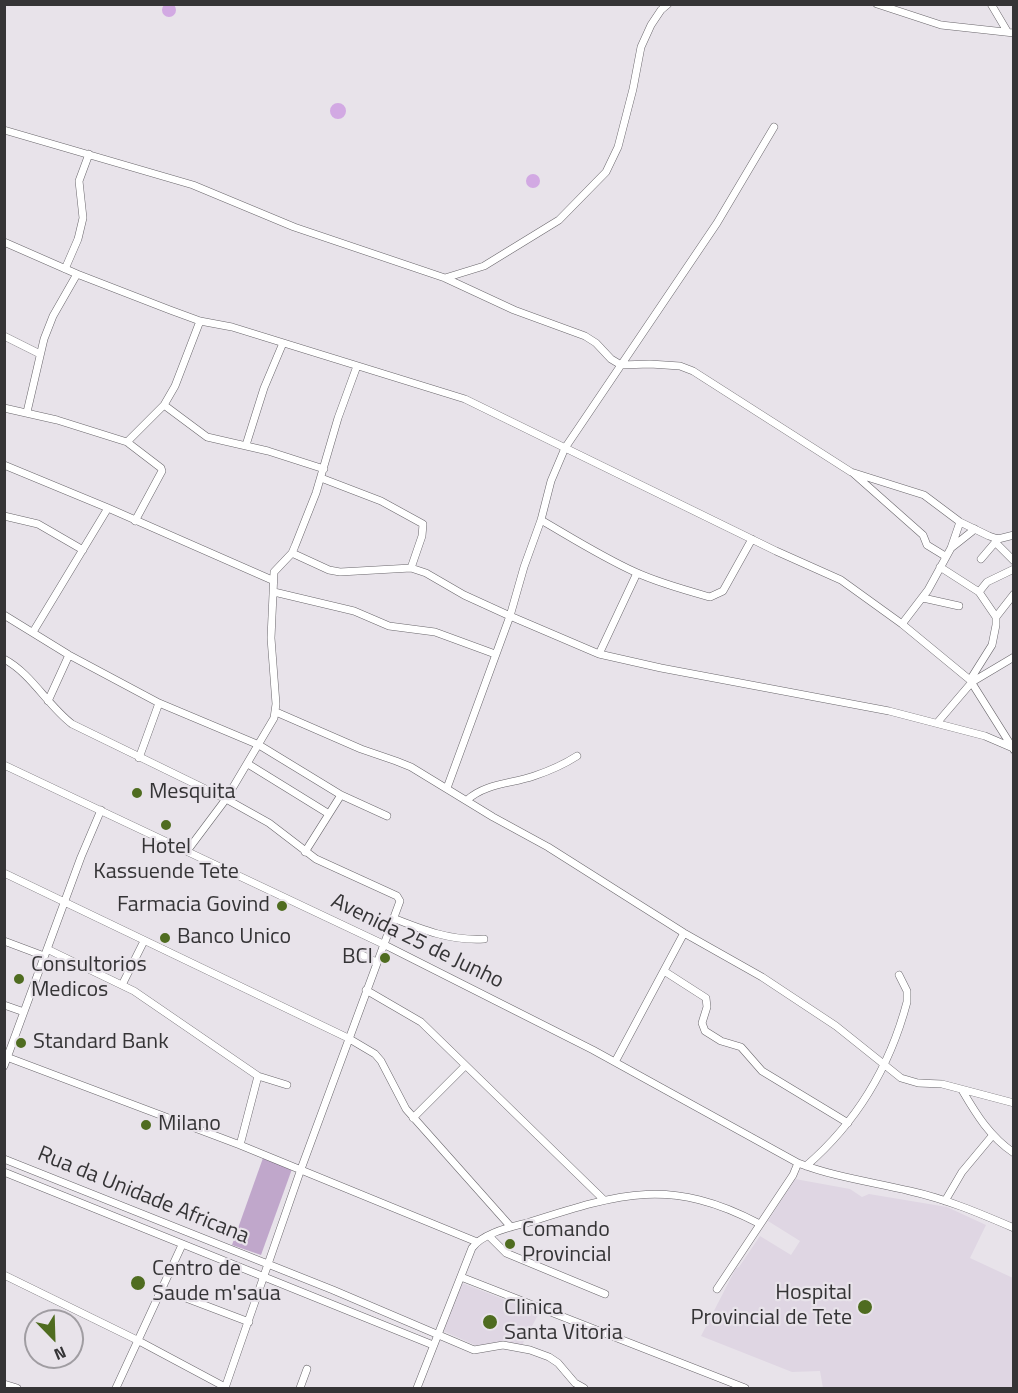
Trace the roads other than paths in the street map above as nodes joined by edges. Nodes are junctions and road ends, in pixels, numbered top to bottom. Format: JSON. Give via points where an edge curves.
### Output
{"nodes":[{"id":1,"x":668,"y":4,"type":"edge"},
{"id":2,"x":877,"y":4,"type":"edge"},
{"id":3,"x":991,"y":4,"type":"edge"},
{"id":4,"x":1011,"y":32,"type":"edge"},
{"id":5,"x":774,"y":127,"type":"dead end"},
{"id":6,"x":4,"y":130,"type":"edge"},
{"id":7,"x":89,"y":154,"type":"junction"},
{"id":8,"x":4,"y":242,"type":"edge"},
{"id":9,"x":65,"y":269,"type":"junction"},
{"id":10,"x":77,"y":274,"type":"junction"},
{"id":11,"x":445,"y":278,"type":"junction"},
{"id":12,"x":200,"y":321,"type":"junction"},
{"id":13,"x":4,"y":336,"type":"edge"},
{"id":14,"x":283,"y":343,"type":"junction"},
{"id":15,"x":40,"y":354,"type":"junction"},
{"id":16,"x":621,"y":365,"type":"junction"},
{"id":17,"x":357,"y":366,"type":"junction"},
{"id":18,"x":164,"y":405,"type":"junction"},
{"id":19,"x":4,"y":408,"type":"edge"},
{"id":20,"x":27,"y":412,"type":"junction"},
{"id":21,"x":127,"y":442,"type":"junction"},
{"id":22,"x":246,"y":445,"type":"junction"},
{"id":23,"x":565,"y":448,"type":"junction"},
{"id":24,"x":4,"y":465,"type":"edge"},
{"id":25,"x":324,"y":469,"type":"junction"},
{"id":26,"x":851,"y":472,"type":"junction"},
{"id":27,"x":321,"y":478,"type":"junction"},
{"id":28,"x":108,"y":508,"type":"junction"},
{"id":29,"x":4,"y":516,"type":"edge"},
{"id":30,"x":541,"y":520,"type":"junction"},
{"id":31,"x":135,"y":521,"type":"junction"},
{"id":32,"x":960,"y":522,"type":"junction"},
{"id":33,"x":975,"y":529,"type":"junction"},
{"id":34,"x":1014,"y":534,"type":"edge"},
{"id":35,"x":753,"y":539,"type":"junction"},
{"id":36,"x":996,"y":540,"type":"junction"},
{"id":37,"x":951,"y":548,"type":"junction"},
{"id":38,"x":83,"y":550,"type":"junction"},
{"id":39,"x":292,"y":553,"type":"junction"},
{"id":40,"x":945,"y":556,"type":"junction"},
{"id":41,"x":981,"y":559,"type":"dead end"},
{"id":42,"x":1014,"y":561,"type":"edge"},
{"id":43,"x":940,"y":567,"type":"junction"},
{"id":44,"x":411,"y":568,"type":"junction"},
{"id":45,"x":1014,"y":569,"type":"edge"},
{"id":46,"x":637,"y":573,"type":"junction"},
{"id":47,"x":272,"y":580,"type":"junction"},
{"id":48,"x":274,"y":592,"type":"junction"},
{"id":49,"x":979,"y":592,"type":"junction"},
{"id":50,"x":1014,"y":594,"type":"edge"},
{"id":51,"x":923,"y":598,"type":"junction"},
{"id":52,"x":959,"y":606,"type":"dead end"},
{"id":53,"x":4,"y":615,"type":"edge"},
{"id":54,"x":510,"y":616,"type":"junction"},
{"id":55,"x":996,"y":617,"type":"junction"},
{"id":56,"x":903,"y":624,"type":"junction"},
{"id":57,"x":33,"y":632,"type":"junction"},
{"id":58,"x":495,"y":654,"type":"junction"},
{"id":59,"x":599,"y":654,"type":"junction"},
{"id":60,"x":69,"y":655,"type":"junction"},
{"id":61,"x":1014,"y":657,"type":"edge"},
{"id":62,"x":4,"y":658,"type":"edge"},
{"id":63,"x":971,"y":681,"type":"junction"},
{"id":64,"x":48,"y":701,"type":"junction"},
{"id":65,"x":159,"y":703,"type":"junction"},
{"id":66,"x":276,"y":712,"type":"junction"},
{"id":67,"x":937,"y":723,"type":"junction"},
{"id":68,"x":259,"y":745,"type":"junction"},
{"id":69,"x":1013,"y":749,"type":"edge"},
{"id":70,"x":577,"y":756,"type":"dead end"},
{"id":71,"x":139,"y":758,"type":"junction"},
{"id":72,"x":248,"y":764,"type":"junction"},
{"id":73,"x":4,"y":765,"type":"edge"},
{"id":74,"x":447,"y":788,"type":"junction"},
{"id":75,"x":341,"y":795,"type":"junction"},
{"id":76,"x":226,"y":799,"type":"junction"},
{"id":77,"x":467,"y":800,"type":"junction"},
{"id":78,"x":101,"y":810,"type":"junction"},
{"id":79,"x":329,"y":814,"type":"junction"},
{"id":80,"x":387,"y":816,"type":"dead end"},
{"id":81,"x":187,"y":851,"type":"junction"},
{"id":82,"x":305,"y":852,"type":"junction"},
{"id":83,"x":4,"y":873,"type":"edge"},
{"id":84,"x":64,"y":902,"type":"junction"},
{"id":85,"x":393,"y":918,"type":"junction"},
{"id":86,"x":684,"y":933,"type":"junction"},
{"id":87,"x":484,"y":939,"type":"dead end"},
{"id":88,"x":4,"y":940,"type":"edge"},
{"id":89,"x":144,"y":941,"type":"junction"},
{"id":90,"x":383,"y":944,"type":"junction"},
{"id":91,"x":45,"y":953,"type":"junction"},
{"id":92,"x":360,"y":954,"type":"dead end"},
{"id":93,"x":376,"y":962,"type":"junction"},
{"id":94,"x":664,"y":971,"type":"junction"},
{"id":95,"x":899,"y":975,"type":"dead end"},
{"id":96,"x":122,"y":985,"type":"junction"},
{"id":97,"x":366,"y":990,"type":"junction"},
{"id":98,"x":4,"y":1005,"type":"edge"},
{"id":99,"x":24,"y":1011,"type":"junction"},
{"id":100,"x":348,"y":1038,"type":"junction"},
{"id":101,"x":6,"y":1057,"type":"edge"},
{"id":102,"x":615,"y":1062,"type":"junction"},
{"id":103,"x":4,"y":1066,"type":"edge"},
{"id":104,"x":465,"y":1066,"type":"junction"},
{"id":105,"x":884,"y":1066,"type":"junction"},
{"id":106,"x":258,"y":1077,"type":"junction"},
{"id":107,"x":287,"y":1085,"type":"dead end"},
{"id":108,"x":962,"y":1090,"type":"junction"},
{"id":109,"x":1014,"y":1103,"type":"edge"},
{"id":110,"x":413,"y":1118,"type":"junction"},
{"id":111,"x":848,"y":1123,"type":"junction"},
{"id":112,"x":992,"y":1136,"type":"junction"},
{"id":113,"x":240,"y":1144,"type":"junction"},
{"id":114,"x":1014,"y":1153,"type":"edge"},
{"id":115,"x":4,"y":1159,"type":"edge"},
{"id":116,"x":798,"y":1163,"type":"junction"},
{"id":117,"x":806,"y":1166,"type":"junction"},
{"id":118,"x":301,"y":1169,"type":"junction"},
{"id":119,"x":4,"y":1172,"type":"edge"},
{"id":120,"x":603,"y":1199,"type":"junction"},
{"id":121,"x":945,"y":1201,"type":"junction"},
{"id":122,"x":760,"y":1224,"type":"junction"},
{"id":123,"x":512,"y":1227,"type":"junction"},
{"id":124,"x":1014,"y":1228,"type":"edge"},
{"id":125,"x":489,"y":1236,"type":"junction"},
{"id":126,"x":477,"y":1242,"type":"junction"},
{"id":127,"x":182,"y":1245,"type":"junction"},
{"id":128,"x":268,"y":1266,"type":"junction"},
{"id":129,"x":4,"y":1275,"type":"edge"},
{"id":130,"x":461,"y":1276,"type":"junction"},
{"id":131,"x":264,"y":1278,"type":"junction"},
{"id":132,"x":162,"y":1289,"type":"junction"},
{"id":133,"x":717,"y":1289,"type":"dead end"},
{"id":134,"x":605,"y":1294,"type":"dead end"},
{"id":135,"x":249,"y":1322,"type":"junction"},
{"id":136,"x":438,"y":1334,"type":"junction"},
{"id":137,"x":137,"y":1340,"type":"junction"},
{"id":138,"x":433,"y":1345,"type":"junction"},
{"id":139,"x":307,"y":1369,"type":"dead end"},
{"id":140,"x":7,"y":1386,"type":"edge"},
{"id":141,"x":225,"y":1388,"type":"edge"},
{"id":142,"x":17,"y":1389,"type":"edge"},
{"id":143,"x":116,"y":1389,"type":"edge"},
{"id":144,"x":300,"y":1389,"type":"edge"},
{"id":145,"x":417,"y":1389,"type":"edge"},
{"id":146,"x":584,"y":1389,"type":"edge"},
{"id":147,"x":745,"y":1389,"type":"edge"}],
"edges":[{"from":1,"to":11,"type":"street","via":[[641,46],[618,147],[606,172],[559,220],[484,266]]},
{"from":2,"to":4,"type":"street","via":[[941,25]]},
{"from":3,"to":4,"type":"street"},
{"from":5,"to":16,"type":"street","via":[[717,223]]},
{"from":6,"to":7,"type":"street"},
{"from":7,"to":9,"type":"street","via":[[80,178],[83,218]]},
{"from":7,"to":11,"type":"street","via":[[193,185],[294,227]]},
{"from":8,"to":9,"type":"street"},
{"from":9,"to":10,"type":"street"},
{"from":10,"to":12,"type":"street"},
{"from":10,"to":15,"type":"street","via":[[53,316]]},
{"from":11,"to":16,"type":"street","via":[[514,310],[585,336]]},
{"from":12,"to":14,"type":"street"},
{"from":12,"to":18,"type":"street"},
{"from":13,"to":15,"type":"street"},
{"from":14,"to":17,"type":"street"},
{"from":14,"to":22,"type":"street"},
{"from":15,"to":20,"type":"street"},
{"from":16,"to":23,"type":"street"},
{"from":16,"to":26,"type":"street","via":[[680,366],[693,371]]},
{"from":17,"to":23,"type":"street","via":[[465,399]]},
{"from":17,"to":25,"type":"street"},
{"from":18,"to":21,"type":"street"},
{"from":18,"to":22,"type":"street","via":[[207,437]]},
{"from":19,"to":20,"type":"street"},
{"from":20,"to":21,"type":"street"},
{"from":21,"to":31,"type":"street","via":[[162,471]]},
{"from":22,"to":25,"type":"street"},
{"from":23,"to":30,"type":"street"},
{"from":23,"to":35,"type":"street"},
{"from":24,"to":28,"type":"street"},
{"from":25,"to":27,"type":"street"},
{"from":26,"to":32,"type":"street","via":[[924,495]]},
{"from":26,"to":40,"type":"street","via":[[923,535],[927,544]]},
{"from":27,"to":39,"type":"street"},
{"from":27,"to":44,"type":"street","via":[[381,501],[423,524]]},
{"from":28,"to":31,"type":"street"},
{"from":28,"to":38,"type":"street"},
{"from":29,"to":38,"type":"street","via":[[39,524]]},
{"from":30,"to":46,"type":"street"},
{"from":30,"to":54,"type":"street"},
{"from":31,"to":47,"type":"street"},
{"from":32,"to":33,"type":"street"},
{"from":32,"to":37,"type":"street"},
{"from":33,"to":36,"type":"street"},
{"from":33,"to":37,"type":"street"},
{"from":34,"to":36,"type":"street"},
{"from":35,"to":46,"type":"street","via":[[723,591],[710,597]]},
{"from":35,"to":56,"type":"street","via":[[841,580]]},
{"from":36,"to":41,"type":"street"},
{"from":36,"to":42,"type":"street"},
{"from":37,"to":40,"type":"street"},
{"from":38,"to":57,"type":"street"},
{"from":39,"to":44,"type":"street","via":[[340,572]]},
{"from":39,"to":47,"type":"street","via":[[279,565]]},
{"from":40,"to":43,"type":"street"},
{"from":43,"to":49,"type":"street"},
{"from":43,"to":51,"type":"street"},
{"from":44,"to":54,"type":"street"},
{"from":45,"to":49,"type":"street","via":[[987,582]]},
{"from":46,"to":59,"type":"street"},
{"from":47,"to":48,"type":"street"},
{"from":48,"to":58,"type":"street","via":[[354,611],[389,626],[435,632]]},
{"from":48,"to":66,"type":"street","via":[[271,638]]},
{"from":49,"to":55,"type":"street"},
{"from":50,"to":55,"type":"street"},
{"from":51,"to":52,"type":"street"},
{"from":51,"to":56,"type":"street"},
{"from":53,"to":57,"type":"street"},
{"from":54,"to":58,"type":"street"},
{"from":54,"to":59,"type":"street"},
{"from":55,"to":63,"type":"street","via":[[992,645]]},
{"from":56,"to":63,"type":"street"},
{"from":57,"to":60,"type":"street"},
{"from":58,"to":74,"type":"street"},
{"from":59,"to":67,"type":"street"},
{"from":60,"to":64,"type":"street"},
{"from":60,"to":65,"type":"street"},
{"from":61,"to":63,"type":"street"},
{"from":62,"to":64,"type":"street","via":[[24,673]]},
{"from":63,"to":67,"type":"street"},
{"from":63,"to":69,"type":"street"},
{"from":64,"to":71,"type":"street","via":[[72,723]]},
{"from":65,"to":68,"type":"street"},
{"from":65,"to":71,"type":"street"},
{"from":66,"to":68,"type":"street"},
{"from":66,"to":74,"type":"street","via":[[396,761]]},
{"from":67,"to":69,"type":"street"},
{"from":68,"to":72,"type":"street"},
{"from":68,"to":75,"type":"street"},
{"from":70,"to":77,"type":"street","via":[[533,777],[475,793]]},
{"from":71,"to":76,"type":"street"},
{"from":72,"to":76,"type":"street"},
{"from":72,"to":79,"type":"street"},
{"from":73,"to":78,"type":"street","name":"Avenida 25 de Junho"},
{"from":74,"to":77,"type":"street"},
{"from":75,"to":79,"type":"street"},
{"from":75,"to":80,"type":"street"},
{"from":76,"to":81,"type":"street"},
{"from":76,"to":82,"type":"street","via":[[269,824]]},
{"from":77,"to":86,"type":"street"},
{"from":78,"to":81,"type":"street","name":"Avenida 25 de Junho"},
{"from":78,"to":84,"type":"street"},
{"from":79,"to":82,"type":"street"},
{"from":81,"to":90,"type":"street","name":"Avenida 25 de Junho"},
{"from":82,"to":85,"type":"street","via":[[397,896],[400,902]]},
{"from":83,"to":84,"type":"street"},
{"from":84,"to":89,"type":"street"},
{"from":84,"to":91,"type":"street"},
{"from":85,"to":87,"type":"street","via":[[440,935]]},
{"from":85,"to":90,"type":"street"},
{"from":86,"to":94,"type":"street"},
{"from":86,"to":105,"type":"street","via":[[762,977],[836,1026]]},
{"from":88,"to":91,"type":"street"},
{"from":89,"to":96,"type":"street"},
{"from":89,"to":100,"type":"street"},
{"from":90,"to":93,"type":"street"},
{"from":90,"to":102,"type":"street","name":"Avenida 25 de Junho"},
{"from":91,"to":96,"type":"street"},
{"from":91,"to":99,"type":"street"},
{"from":92,"to":93,"type":"street"},
{"from":93,"to":97,"type":"street"},
{"from":94,"to":102,"type":"street"},
{"from":94,"to":111,"type":"street","via":[[706,998],[702,1023],[705,1030],[721,1041],[741,1047],[762,1071]]},
{"from":95,"to":105,"type":"street","via":[[907,991],[907,1002]]},
{"from":96,"to":106,"type":"street"},
{"from":97,"to":100,"type":"street"},
{"from":97,"to":104,"type":"street","via":[[422,1022]]},
{"from":98,"to":99,"type":"street"},
{"from":99,"to":101,"type":"street"},
{"from":100,"to":110,"type":"street","via":[[381,1061]]},
{"from":100,"to":118,"type":"street"},
{"from":101,"to":103,"type":"street"},
{"from":101,"to":113,"type":"street"},
{"from":102,"to":116,"type":"street","name":"Avenida 25 de Junho"},
{"from":104,"to":110,"type":"street"},
{"from":104,"to":120,"type":"street"},
{"from":105,"to":108,"type":"street","via":[[910,1081]]},
{"from":105,"to":111,"type":"street"},
{"from":106,"to":107,"type":"street"},
{"from":106,"to":113,"type":"street"},
{"from":108,"to":109,"type":"street"},
{"from":108,"to":112,"type":"street"},
{"from":110,"to":123,"type":"street"},
{"from":111,"to":117,"type":"street"},
{"from":112,"to":114,"type":"street"},
{"from":112,"to":121,"type":"street","via":[[962,1172]]},
{"from":113,"to":118,"type":"street"},
{"from":115,"to":128,"type":"street","name":"Rua da Unidade Africana"},
{"from":116,"to":117,"type":"street","name":"Avenida 25 de Junho"},
{"from":116,"to":122,"type":"street"},
{"from":117,"to":121,"type":"street","name":"Avenida 25 de Junho"},
{"from":118,"to":126,"type":"street"},
{"from":118,"to":128,"type":"street"},
{"from":119,"to":127,"type":"street","name":"Rua da Unidade Africana"},
{"from":120,"to":122,"type":"street","via":[[681,1195],[713,1203]]},
{"from":120,"to":123,"type":"street"},
{"from":121,"to":124,"type":"street","name":"Avenida 25 de Junho"},
{"from":122,"to":133,"type":"street"},
{"from":123,"to":125,"type":"street"},
{"from":125,"to":126,"type":"street"},
{"from":125,"to":134,"type":"street","via":[[506,1253]]},
{"from":126,"to":130,"type":"street"},
{"from":127,"to":131,"type":"street","name":"Rua da Unidade Africana"},
{"from":127,"to":132,"type":"street"},
{"from":128,"to":131,"type":"street"},
{"from":128,"to":136,"type":"street","name":"Rua da Unidade Africana"},
{"from":129,"to":137,"type":"street"},
{"from":130,"to":136,"type":"street"},
{"from":130,"to":147,"type":"street"},
{"from":131,"to":135,"type":"street"},
{"from":131,"to":138,"type":"street","name":"Rua da Unidade Africana"},
{"from":132,"to":135,"type":"street"},
{"from":132,"to":137,"type":"street"},
{"from":135,"to":141,"type":"street"},
{"from":136,"to":138,"type":"street"},
{"from":136,"to":146,"type":"street","name":"Rua da Unidade Africana","via":[[474,1350],[503,1345],[549,1357]]},
{"from":137,"to":141,"type":"street"},
{"from":137,"to":143,"type":"street"},
{"from":138,"to":145,"type":"street"},
{"from":139,"to":144,"type":"street"},
{"from":140,"to":142,"type":"street"}]}
